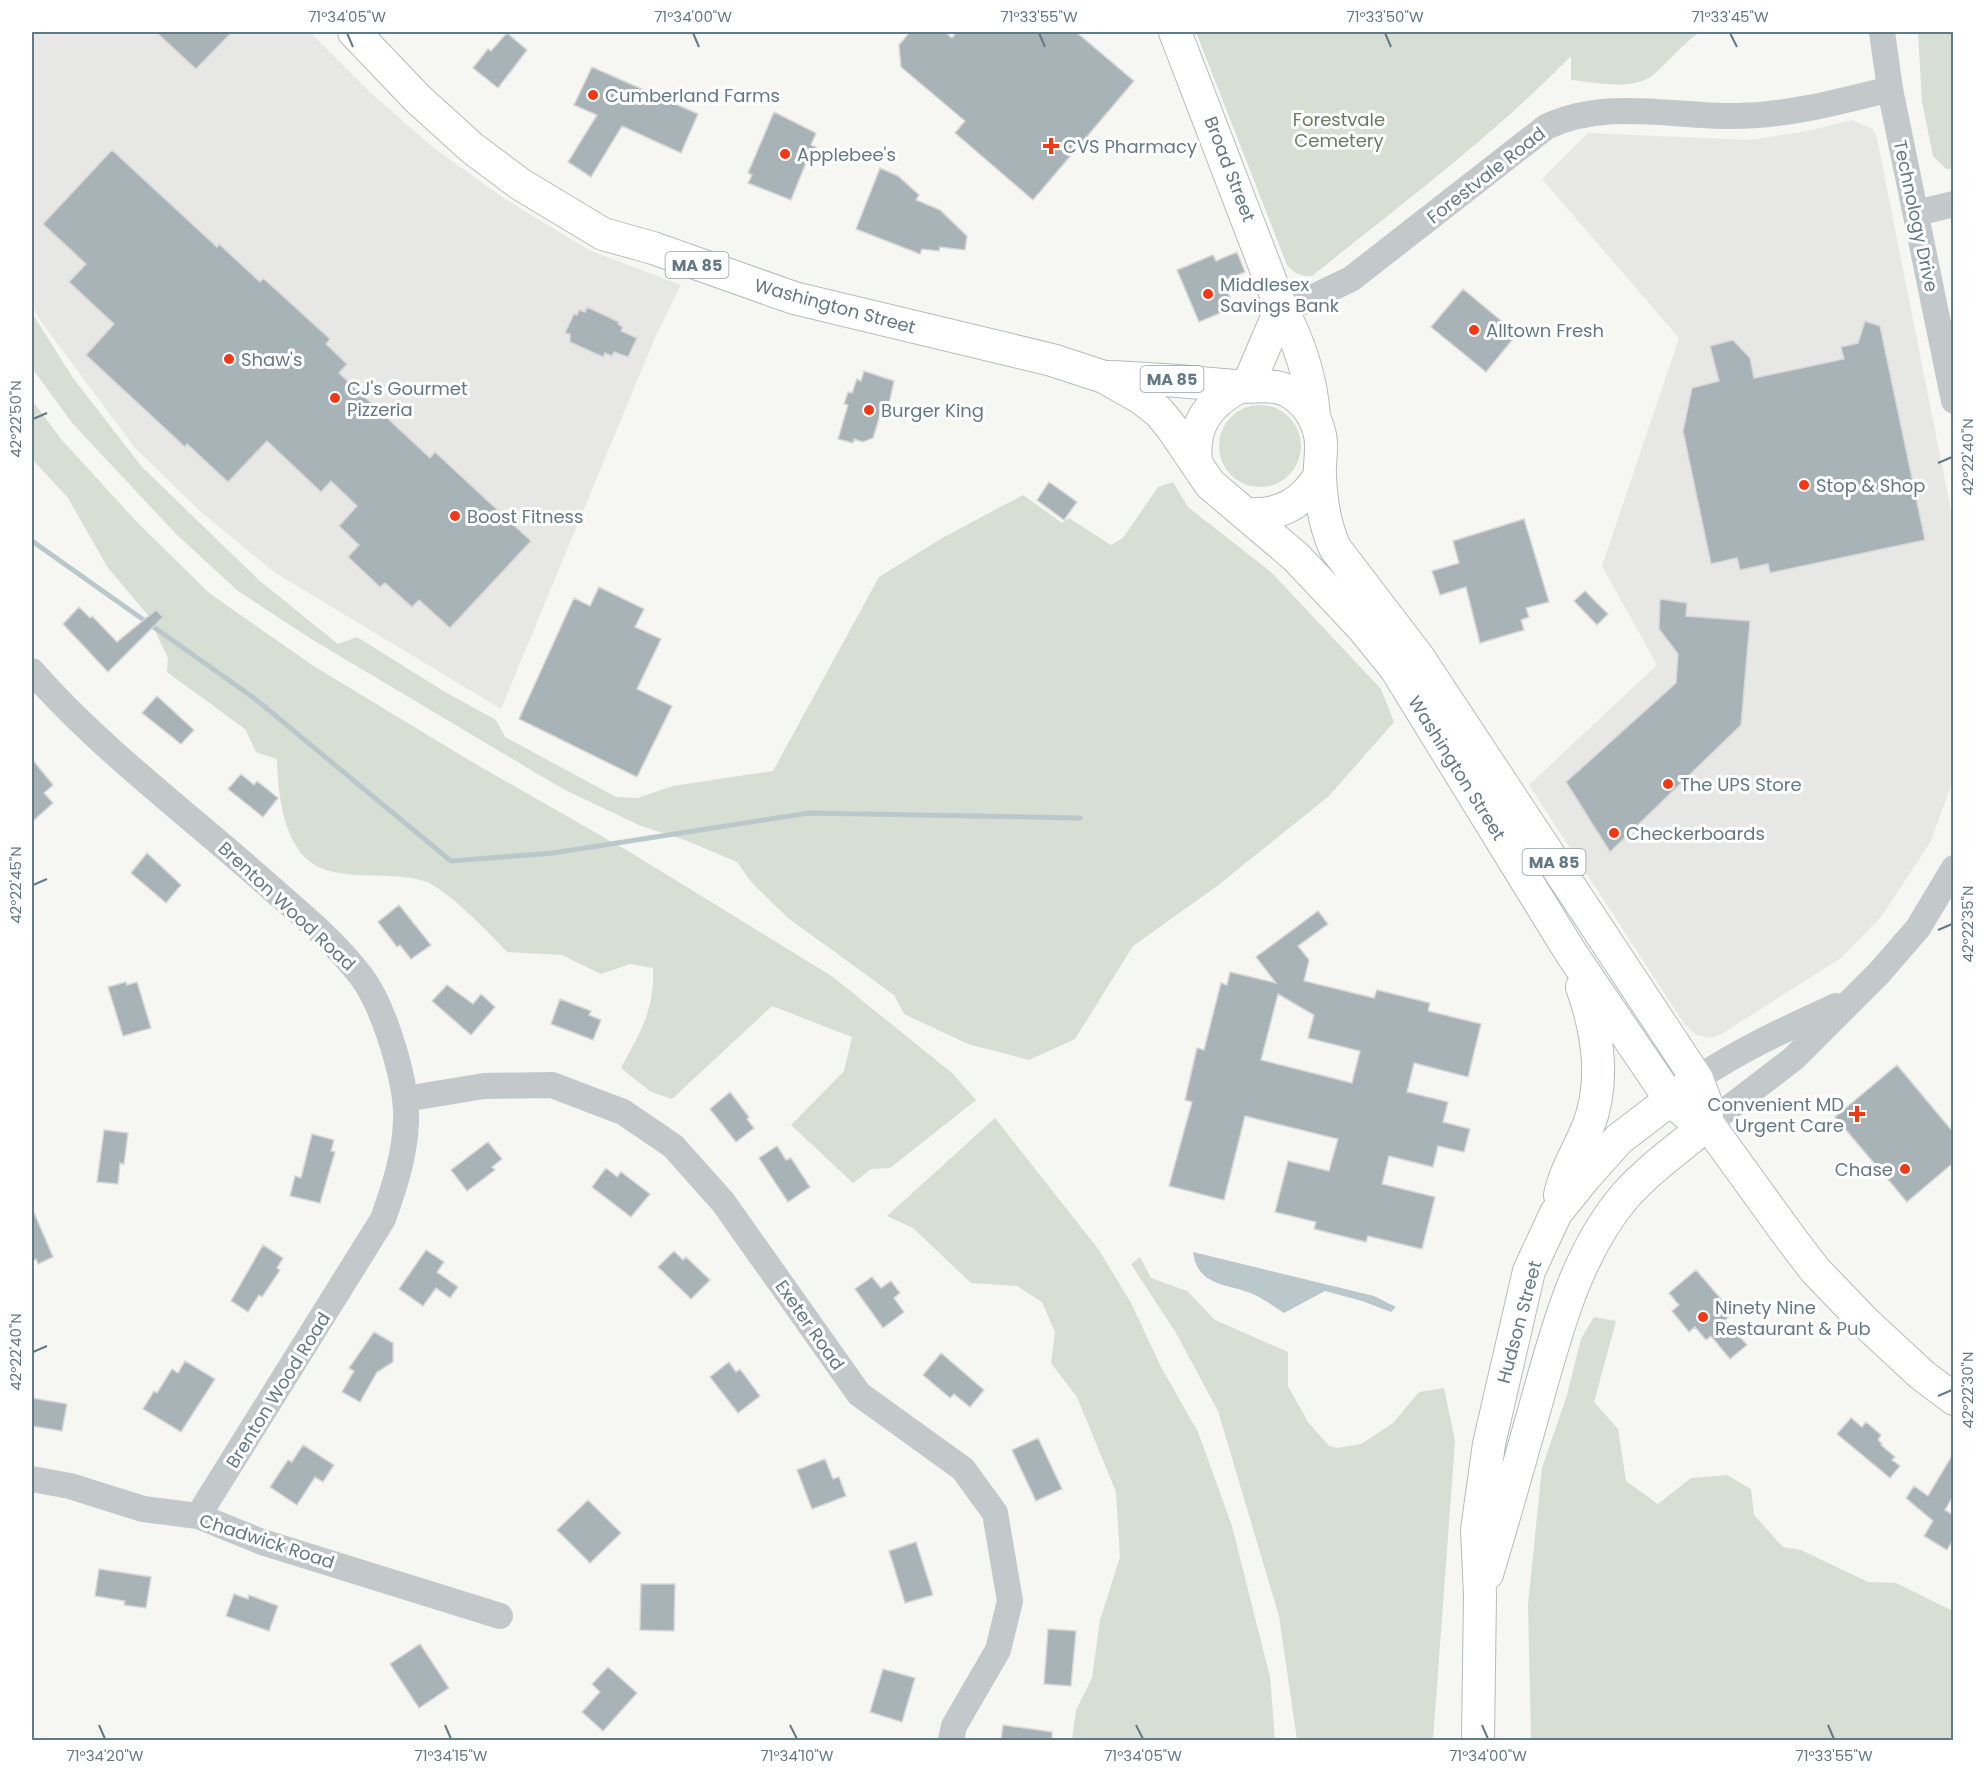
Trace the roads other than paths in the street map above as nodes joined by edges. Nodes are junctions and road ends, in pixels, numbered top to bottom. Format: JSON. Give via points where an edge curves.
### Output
{"nodes":[{"id":1,"x":354,"y":32,"type":"edge"},
{"id":2,"x":1175,"y":32,"type":"edge"},
{"id":3,"x":1882,"y":32,"type":"edge"},
{"id":4,"x":1890,"y":89,"type":"junction"},
{"id":5,"x":1953,"y":204,"type":"edge"},
{"id":6,"x":1916,"y":213,"type":"junction"},
{"id":7,"x":1281,"y":308,"type":"junction"},
{"id":8,"x":1104,"y":377,"type":"junction"},
{"id":9,"x":1244,"y":386,"type":"junction"},
{"id":10,"x":1953,"y":401,"type":"edge"},
{"id":11,"x":1314,"y":416,"type":"junction"},
{"id":12,"x":1196,"y":463,"type":"junction"},
{"id":13,"x":1320,"y":474,"type":"junction"},
{"id":14,"x":1248,"y":514,"type":"junction"},
{"id":15,"x":36,"y":686,"type":"edge"},
{"id":16,"x":1953,"y":868,"type":"edge"},
{"id":17,"x":1571,"y":954,"type":"junction"},
{"id":18,"x":1855,"y":997,"type":"junction"},
{"id":19,"x":1697,"y":1079,"type":"junction"},
{"id":20,"x":405,"y":1099,"type":"junction"},
{"id":21,"x":1670,"y":1099,"type":"junction"},
{"id":22,"x":1708,"y":1124,"type":"junction"},
{"id":23,"x":1556,"y":1214,"type":"junction"},
{"id":24,"x":1953,"y":1399,"type":"edge"},
{"id":25,"x":32,"y":1479,"type":"edge"},
{"id":26,"x":198,"y":1516,"type":"junction"},
{"id":27,"x":1480,"y":1595,"type":"junction"},
{"id":28,"x":500,"y":1616,"type":"dead end"},
{"id":29,"x":951,"y":1740,"type":"edge"},
{"id":30,"x":1478,"y":1740,"type":"edge"}],
"edges":[{"from":1,"to":8,"type":"main road","name":"Washington Street","number":"MA 85","via":[[472,148],[520,184],[603,234],[801,300],[1020,351]]},
{"from":2,"to":7,"type":"main road","name":"Broad Street"},
{"from":3,"to":4,"type":"street","name":"Technology Drive"},
{"from":4,"to":6,"type":"street","name":"Technology Drive"},
{"from":4,"to":7,"type":"street","name":"Forestvale Road","via":[[1774,114],[1732,116],[1616,110],[1562,119],[1546,127],[1351,279]]},
{"from":5,"to":6,"type":"street"},
{"from":6,"to":10,"type":"street","name":"Technology Drive"},
{"from":7,"to":9,"type":"main road"},
{"from":7,"to":11,"type":"main road","name":"Broad Street","via":[[1312,384]]},
{"from":8,"to":9,"type":"main road","name":"Washington Street","number":"MA 85"},
{"from":8,"to":12,"type":"main road","name":"Washington Street","number":"MA 85","via":[[1159,412]]},
{"from":9,"to":11,"type":"main road","name":"Washington Street","number":"MA 85","via":[[1275,386],[1292,393]]},
{"from":9,"to":12,"type":"main road","via":[[1219,398],[1205,414],[1197,434]]},
{"from":11,"to":13,"type":"main road","name":"Washington Street","number":"MA 85","via":[[1320,437]]},
{"from":12,"to":14,"type":"main road","name":"Washington Street","number":"MA 85","via":[[1210,484]]},
{"from":13,"to":14,"type":"main road","via":[[1303,499],[1291,507],[1277,513]]},
{"from":13,"to":19,"type":"main road","name":"Washington Street","number":"MA 85","via":[[1329,535],[1335,548],[1431,675]]},
{"from":14,"to":17,"type":"main road","name":"Washington Street","number":"MA 85","via":[[1329,592],[1395,669]]},
{"from":15,"to":20,"type":"street","name":"Brenton Wood Road","via":[[291,906],[362,977],[383,1014]]},
{"from":16,"to":18,"type":"street","via":[[1918,928]]},
{"from":17,"to":21,"type":"main road","name":"Washington Street","number":"MA 85"},
{"from":17,"to":23,"type":"main road","via":[[1597,1037],[1597,1083],[1589,1125],[1563,1184]]},
{"from":18,"to":19,"type":"street","via":[[1769,1035]]},
{"from":18,"to":22,"type":"street","via":[[1793,1059]]},
{"from":19,"to":21,"type":"main road","name":"Hudson Street"},
{"from":19,"to":22,"type":"main road","name":"Washington Street","number":"MA 85"},
{"from":20,"to":26,"type":"street","name":"Brenton Wood Road","via":[[400,1160],[383,1219]]},
{"from":20,"to":29,"type":"street","name":"Exeter Road","via":[[484,1086],[552,1086],[623,1112],[673,1146],[723,1202],[859,1394],[963,1469],[995,1513],[1010,1601],[998,1650],[954,1726]]},
{"from":21,"to":22,"type":"main road","name":"Washington Street","number":"MA 85","via":[[1687,1114]]},
{"from":21,"to":23,"type":"main road","name":"Hudson Street","via":[[1619,1139]]},
{"from":22,"to":24,"type":"main road","name":"Washington Street","number":"MA 85","via":[[1815,1270],[1893,1350]]},
{"from":22,"to":27,"type":"main road","name":"Hudson Street","via":[[1625,1196],[1575,1281]]},
{"from":23,"to":27,"type":"main road","name":"Hudson Street","via":[[1530,1271],[1491,1435],[1477,1530]]},
{"from":25,"to":26,"type":"street","name":"Chadwick Road","via":[[70,1486],[143,1509]]},
{"from":26,"to":28,"type":"street","name":"Chadwick Road","via":[[262,1542]]},
{"from":27,"to":30,"type":"main road","name":"Hudson Street"}]}
